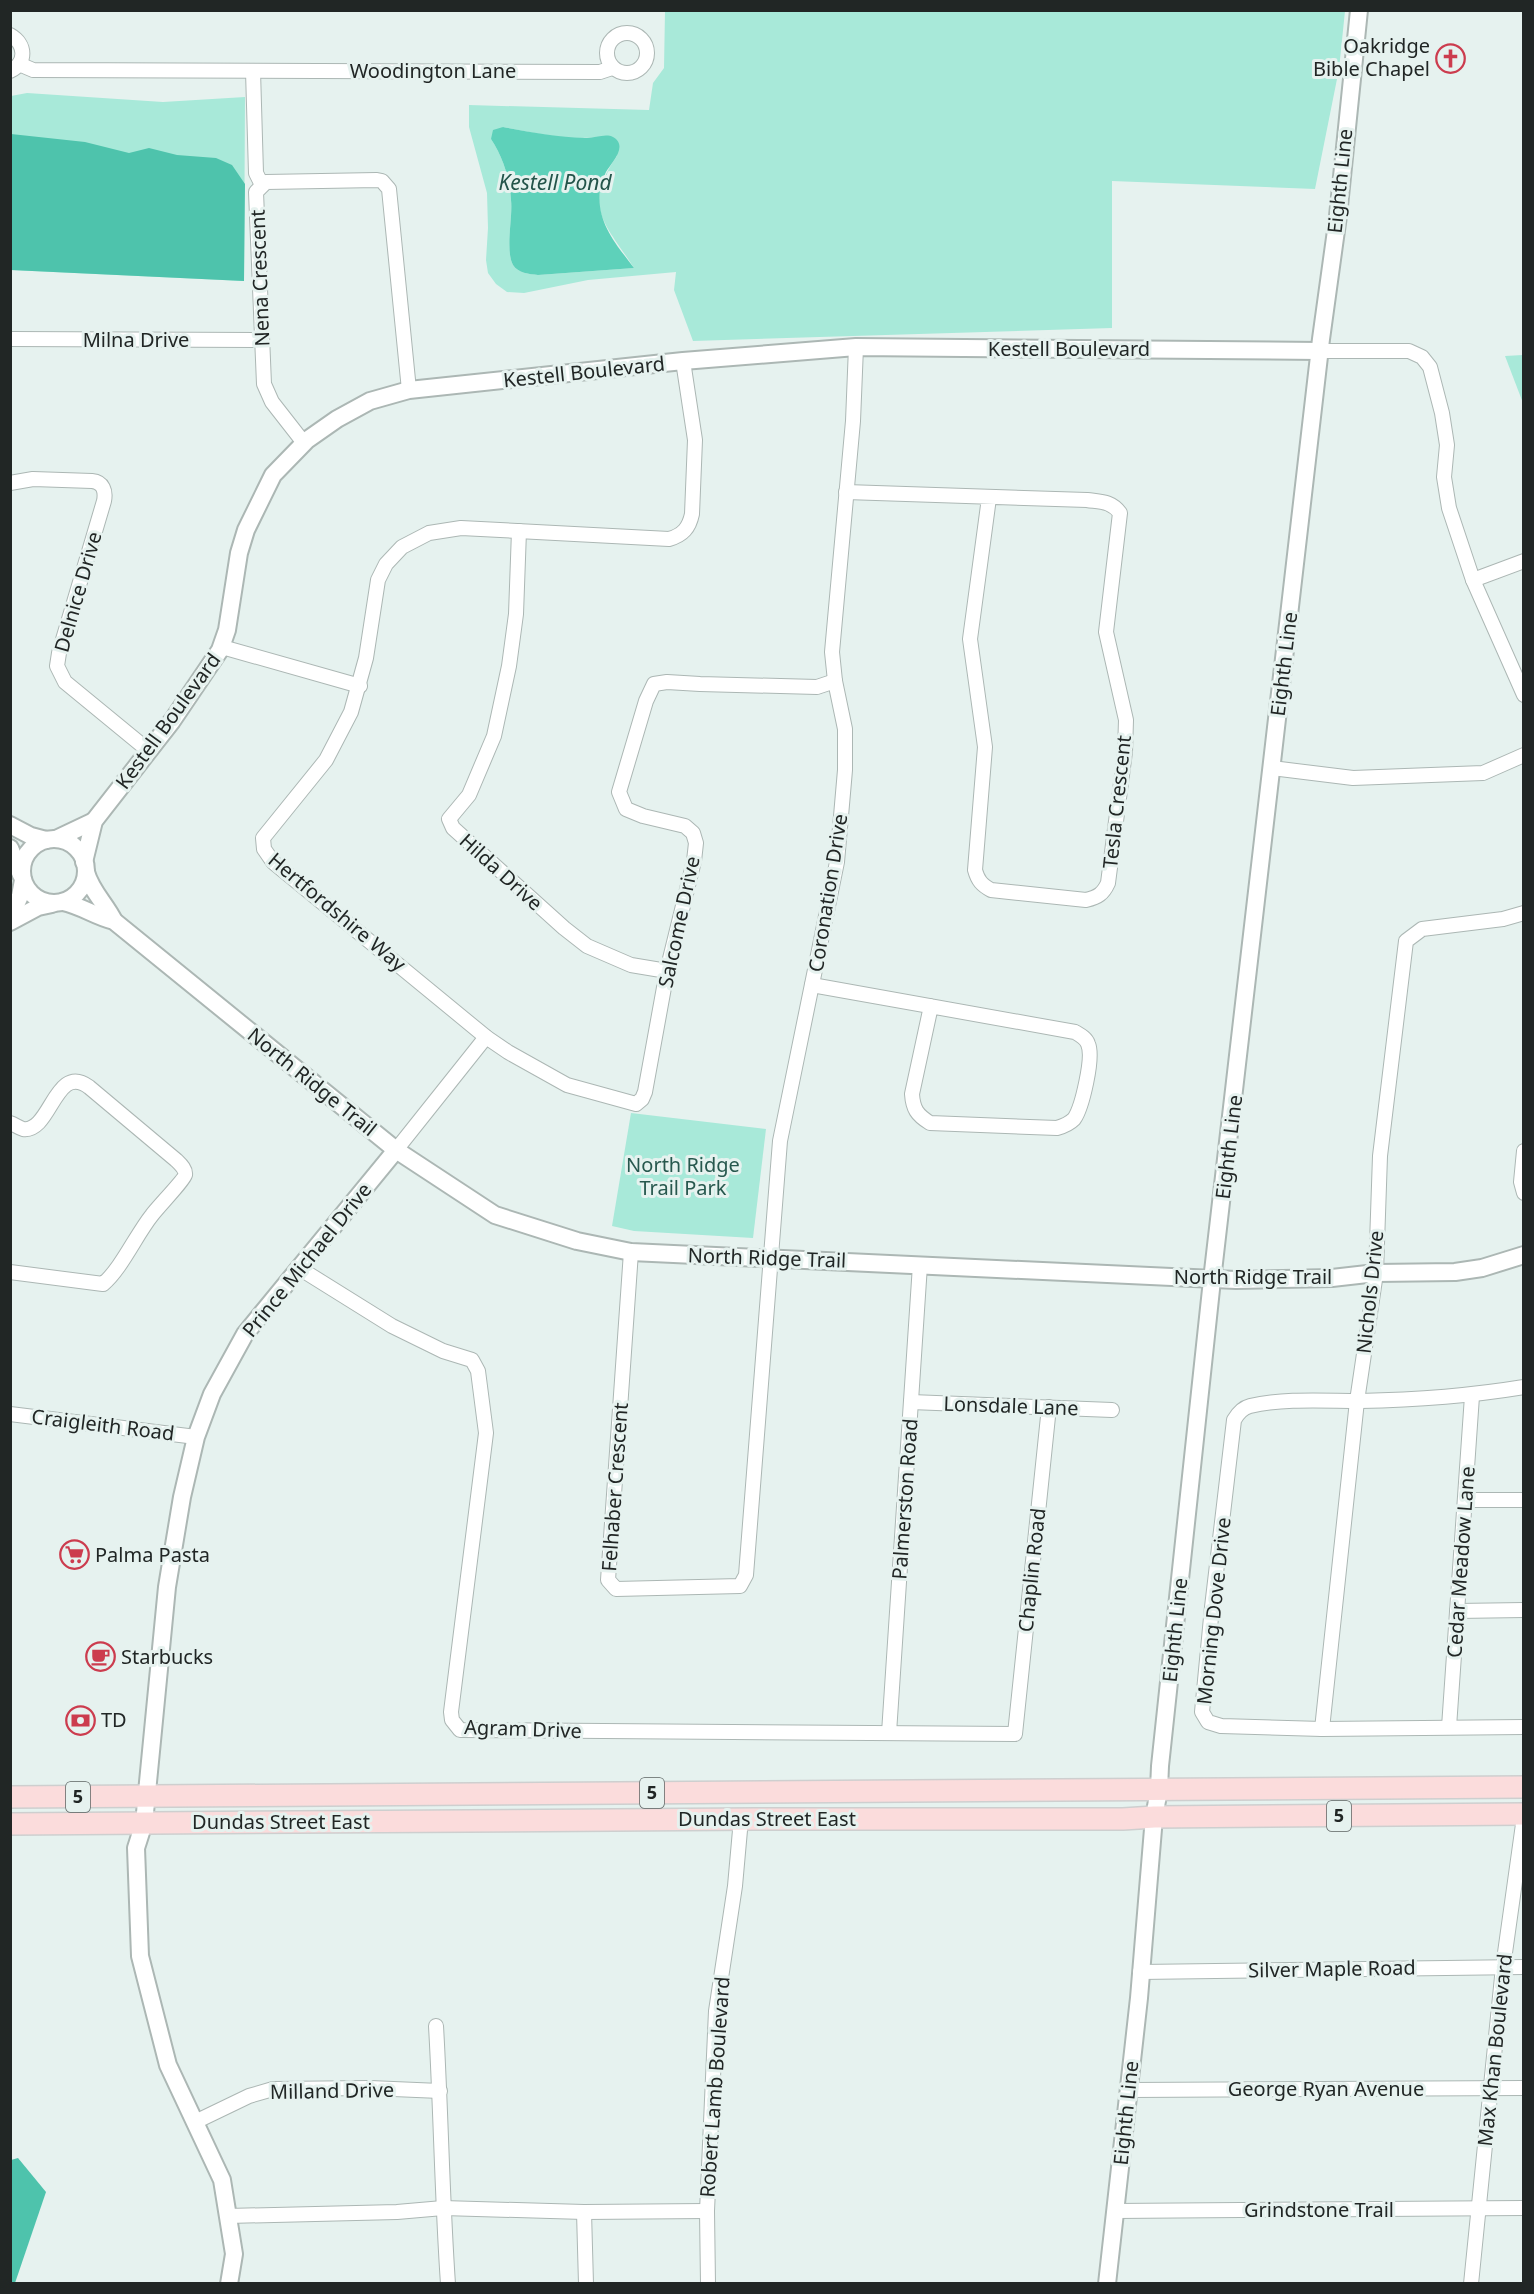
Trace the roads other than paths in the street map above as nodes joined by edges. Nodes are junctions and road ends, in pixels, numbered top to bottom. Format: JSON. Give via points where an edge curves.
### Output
{"nodes":[{"id":1,"x":1359,"y":10,"type":"edge"},
{"id":2,"x":10,"y":35,"type":"edge"},
{"id":3,"x":15,"y":68,"type":"edge"},
{"id":4,"x":612,"y":68,"type":"dead end"},
{"id":5,"x":253,"y":71,"type":"junction"},
{"id":6,"x":262,"y":185,"type":"junction"},
{"id":7,"x":10,"y":339,"type":"edge"},
{"id":8,"x":262,"y":340,"type":"junction"},
{"id":9,"x":856,"y":347,"type":"junction"},
{"id":10,"x":1320,"y":351,"type":"junction"},
{"id":11,"x":683,"y":361,"type":"junction"},
{"id":12,"x":409,"y":390,"type":"junction"},
{"id":13,"x":304,"y":443,"type":"junction"},
{"id":14,"x":10,"y":483,"type":"edge"},
{"id":15,"x":846,"y":492,"type":"junction"},
{"id":16,"x":989,"y":498,"type":"junction"},
{"id":17,"x":519,"y":531,"type":"junction"},
{"id":18,"x":1524,"y":561,"type":"edge"},
{"id":19,"x":1473,"y":580,"type":"junction"},
{"id":20,"x":222,"y":647,"type":"junction"},
{"id":21,"x":834,"y":681,"type":"junction"},
{"id":22,"x":360,"y":686,"type":"junction"},
{"id":23,"x":1524,"y":695,"type":"edge"},
{"id":24,"x":149,"y":751,"type":"junction"},
{"id":25,"x":1524,"y":755,"type":"edge"},
{"id":26,"x":1272,"y":768,"type":"junction"},
{"id":27,"x":94,"y":821,"type":"junction"},
{"id":28,"x":10,"y":825,"type":"edge"},
{"id":29,"x":51,"y":840,"type":"junction"},
{"id":30,"x":10,"y":848,"type":"edge"},
{"id":31,"x":85,"y":867,"type":"junction"},
{"id":32,"x":22,"y":879,"type":"junction"},
{"id":33,"x":58,"y":903,"type":"junction"},
{"id":34,"x":1524,"y":913,"type":"edge"},
{"id":35,"x":10,"y":920,"type":"edge"},
{"id":36,"x":114,"y":921,"type":"junction"},
{"id":37,"x":667,"y":971,"type":"junction"},
{"id":38,"x":812,"y":985,"type":"junction"},
{"id":39,"x":931,"y":1006,"type":"junction"},
{"id":40,"x":486,"y":1037,"type":"junction"},
{"id":41,"x":636,"y":1104,"type":"joint"},
{"id":42,"x":10,"y":1123,"type":"edge"},
{"id":43,"x":396,"y":1150,"type":"junction"},
{"id":44,"x":1524,"y":1151,"type":"edge"},
{"id":45,"x":1524,"y":1193,"type":"edge"},
{"id":46,"x":632,"y":1252,"type":"junction"},
{"id":47,"x":1524,"y":1255,"type":"edge"},
{"id":48,"x":771,"y":1258,"type":"junction"},
{"id":49,"x":920,"y":1264,"type":"junction"},
{"id":50,"x":299,"y":1268,"type":"junction"},
{"id":51,"x":10,"y":1272,"type":"edge"},
{"id":52,"x":1376,"y":1273,"type":"junction"},
{"id":53,"x":1212,"y":1280,"type":"junction"},
{"id":54,"x":1524,"y":1387,"type":"edge"},
{"id":55,"x":1472,"y":1396,"type":"junction"},
{"id":56,"x":1357,"y":1401,"type":"junction"},
{"id":57,"x":911,"y":1402,"type":"junction"},
{"id":58,"x":1049,"y":1407,"type":"junction"},
{"id":59,"x":1112,"y":1410,"type":"dead end"},
{"id":60,"x":10,"y":1414,"type":"edge"},
{"id":61,"x":196,"y":1437,"type":"junction"},
{"id":62,"x":1466,"y":1500,"type":"junction"},
{"id":63,"x":1524,"y":1500,"type":"edge"},
{"id":64,"x":1524,"y":1610,"type":"edge"},
{"id":65,"x":1456,"y":1611,"type":"junction"},
{"id":66,"x":1449,"y":1727,"type":"junction"},
{"id":67,"x":1524,"y":1727,"type":"edge"},
{"id":68,"x":1322,"y":1728,"type":"junction"},
{"id":69,"x":889,"y":1733,"type":"junction"},
{"id":70,"x":1016,"y":1734,"type":"joint"},
{"id":71,"x":1524,"y":1787,"type":"edge"},
{"id":72,"x":1159,"y":1790,"type":"junction"},
{"id":73,"x":10,"y":1797,"type":"edge"},
{"id":74,"x":145,"y":1797,"type":"junction"},
{"id":75,"x":1524,"y":1815,"type":"edge"},
{"id":76,"x":1154,"y":1817,"type":"junction"},
{"id":77,"x":741,"y":1819,"type":"junction"},
{"id":78,"x":144,"y":1823,"type":"junction"},
{"id":79,"x":10,"y":1824,"type":"edge"},
{"id":80,"x":1503,"y":1967,"type":"junction"},
{"id":81,"x":1524,"y":1967,"type":"edge"},
{"id":82,"x":1140,"y":1972,"type":"junction"},
{"id":83,"x":436,"y":2026,"type":"dead end"},
{"id":84,"x":1491,"y":2088,"type":"junction"},
{"id":85,"x":1524,"y":2088,"type":"edge"},
{"id":86,"x":1129,"y":2090,"type":"junction"},
{"id":87,"x":440,"y":2091,"type":"junction"},
{"id":88,"x":195,"y":2122,"type":"junction"},
{"id":89,"x":442,"y":2208,"type":"junction"},
{"id":90,"x":1524,"y":2208,"type":"edge"},
{"id":91,"x":1479,"y":2209,"type":"junction"},
{"id":92,"x":707,"y":2211,"type":"junction"},
{"id":93,"x":1115,"y":2211,"type":"junction"},
{"id":94,"x":585,"y":2212,"type":"junction"},
{"id":95,"x":228,"y":2216,"type":"junction"},
{"id":96,"x":229,"y":2283,"type":"edge"},
{"id":97,"x":448,"y":2283,"type":"edge"},
{"id":98,"x":586,"y":2283,"type":"edge"},
{"id":99,"x":708,"y":2283,"type":"edge"},
{"id":100,"x":1107,"y":2283,"type":"edge"},
{"id":101,"x":1472,"y":2283,"type":"edge"}],
"edges":[{"from":1,"to":10,"type":"street","name":"Eighth Line"},
{"from":2,"to":3,"type":"street","name":"Woodington Lane","via":[[21,46],[22,58]]},
{"from":3,"to":5,"type":"street","name":"Woodington Lane"},
{"from":4,"to":5,"type":"street","name":"Woodington Lane","via":[[600,72]]},
{"from":5,"to":6,"type":"street","via":[[256,173]]},
{"from":6,"to":8,"type":"street","name":"Nena Crescent","via":[[256,192],[256,211]]},
{"from":6,"to":12,"type":"street","name":"Nena Crescent","via":[[272,181],[377,180],[386,184]]},
{"from":7,"to":8,"type":"street","name":"Milna Drive"},
{"from":8,"to":13,"type":"street","name":"Nena Crescent","via":[[268,394]]},
{"from":9,"to":10,"type":"street","name":"Kestell Boulevard"},
{"from":9,"to":11,"type":"street","name":"Kestell Boulevard"},
{"from":9,"to":15,"type":"street","name":"Coronation Drive"},
{"from":10,"to":19,"type":"street","via":[[1409,351],[1431,367],[1447,445],[1444,477],[1449,508]]},
{"from":10,"to":26,"type":"street","name":"Eighth Line"},
{"from":11,"to":12,"type":"street","name":"Kestell Boulevard"},
{"from":11,"to":17,"type":"street","name":"Hertfordshire Way","via":[[695,440],[689,526],[669,539]]},
{"from":12,"to":13,"type":"street","name":"Kestell Boulevard","via":[[370,401]]},
{"from":13,"to":20,"type":"street","name":"Kestell Boulevard","via":[[273,475],[246,530]]},
{"from":14,"to":24,"type":"street","name":"Delnice Drive","via":[[33,479],[92,481],[103,486],[104,501],[57,666],[65,682]]},
{"from":15,"to":16,"type":"street","name":"Tesla Crescent"},
{"from":15,"to":21,"type":"street","name":"Coronation Drive","via":[[834,617]]},
{"from":16,"to":16,"type":"street","name":"Tesla Crescent","via":[[970,639],[985,747],[975,870],[982,885],[991,890],[1096,898],[1108,883],[1125,752],[1126,720],[1106,632],[1120,513],[1107,502]]},
{"from":17,"to":22,"type":"street","name":"Hertfordshire Way","via":[[461,528],[429,533],[402,547],[378,580]]},
{"from":17,"to":37,"type":"street","name":"Hilda Drive","via":[[516,614],[495,736],[468,795],[449,819],[453,828],[587,946],[631,965]]},
{"from":18,"to":19,"type":"street"},
{"from":19,"to":23,"type":"street"},
{"from":20,"to":22,"type":"street"},
{"from":20,"to":24,"type":"street","name":"Kestell Boulevard"},
{"from":21,"to":37,"type":"street","name":"Salcome Drive","via":[[818,687],[667,681],[654,684],[619,792],[626,809],[685,826],[696,843]]},
{"from":21,"to":38,"type":"street","name":"Coronation Drive","via":[[845,729],[845,770],[837,862]]},
{"from":22,"to":40,"type":"street","name":"Hertfordshire Way","via":[[326,760],[264,836],[264,849],[273,862]]},
{"from":24,"to":27,"type":"street","name":"Kestell Boulevard"},
{"from":25,"to":26,"type":"street","via":[[1484,773],[1353,778]]},
{"from":26,"to":53,"type":"street","name":"Eighth Line"},
{"from":27,"to":29,"type":"street","name":"Kestell Boulevard"},
{"from":27,"to":31,"type":"street","name":"Kestell Boulevard"},
{"from":28,"to":29,"type":"street","via":[[31,836]]},
{"from":29,"to":31,"type":"street","via":[[74,847]]},
{"from":29,"to":32,"type":"street","via":[[37,844],[24,858]]},
{"from":30,"to":32,"type":"street"},
{"from":31,"to":33,"type":"street","via":[[79,891]]},
{"from":31,"to":36,"type":"street","name":"North Ridge Trail","via":[[90,885]]},
{"from":32,"to":33,"type":"street","via":[[35,897]]},
{"from":32,"to":35,"type":"street"},
{"from":33,"to":35,"type":"street"},
{"from":33,"to":36,"type":"street","name":"North Ridge Trail"},
{"from":34,"to":52,"type":"street","name":"Nichols Drive","via":[[1422,929],[1406,942],[1380,1156]]},
{"from":36,"to":43,"type":"street","name":"North Ridge Trail"},
{"from":37,"to":41,"type":"street","name":"Salcome Drive","via":[[645,1092]]},
{"from":38,"to":39,"type":"street"},
{"from":38,"to":48,"type":"street","name":"Coronation Drive","via":[[780,1141]]},
{"from":39,"to":39,"type":"street","via":[[1082,1036],[1090,1054],[1081,1103],[1074,1118],[1057,1128],[930,1123],[919,1116],[912,1094]]},
{"from":40,"to":41,"type":"street","name":"Hertfordshire Way","via":[[567,1085]]},
{"from":40,"to":43,"type":"street"},
{"from":42,"to":51,"type":"street","via":[[25,1129],[34,1126],[63,1089],[77,1080],[89,1086],[185,1171],[182,1182],[139,1231],[103,1284]]},
{"from":43,"to":46,"type":"street","name":"North Ridge Trail","via":[[495,1215],[577,1241]]},
{"from":43,"to":50,"type":"street","name":"Prince Michael Drive"},
{"from":44,"to":45,"type":"street"},
{"from":46,"to":48,"type":"street","name":"North Ridge Trail"},
{"from":46,"to":48,"type":"street","name":"Felhaber Crescent","via":[[607,1574],[616,1589],[732,1588],[744,1581]]},
{"from":47,"to":52,"type":"street","name":"North Ridge Trail","via":[[1455,1272]]},
{"from":48,"to":49,"type":"street","name":"North Ridge Trail"},
{"from":49,"to":53,"type":"street","name":"North Ridge Trail"},
{"from":49,"to":57,"type":"street","name":"Palmerston Road"},
{"from":50,"to":61,"type":"street","name":"Prince Michael Drive","via":[[244,1334],[212,1394]]},
{"from":50,"to":69,"type":"street","name":"Agram Drive","via":[[392,1326],[443,1352],[472,1360],[478,1371],[486,1432],[452,1712],[452,1720],[460,1730]]},
{"from":52,"to":53,"type":"street","name":"North Ridge Trail","via":[[1334,1278]]},
{"from":52,"to":56,"type":"street","name":"Nichols Drive"},
{"from":53,"to":72,"type":"street","name":"Eighth Line"},
{"from":54,"to":55,"type":"street"},
{"from":55,"to":56,"type":"street"},
{"from":55,"to":62,"type":"street","name":"Cedar Meadow Lane"},
{"from":56,"to":68,"type":"street","name":"Nichols Drive"},
{"from":56,"to":68,"type":"street","name":"Morning Dove Drive","via":[[1252,1405],[1238,1413],[1234,1420],[1212,1607],[1202,1712],[1208,1722]]},
{"from":57,"to":58,"type":"street","name":"Lonsdale Lane"},
{"from":57,"to":69,"type":"street","name":"Palmerston Road"},
{"from":58,"to":59,"type":"street","name":"Lonsdale Lane"},
{"from":58,"to":70,"type":"street","name":"Chaplin Road"},
{"from":60,"to":61,"type":"street","name":"Craigleith Road"},
{"from":61,"to":74,"type":"street","name":"Prince Michael Drive","via":[[167,1587]]},
{"from":62,"to":63,"type":"street"},
{"from":62,"to":65,"type":"street","name":"Cedar Meadow Lane"},
{"from":64,"to":65,"type":"street"},
{"from":65,"to":66,"type":"street","name":"Cedar Meadow Lane"},
{"from":66,"to":67,"type":"street","name":"Morning Dove Drive"},
{"from":66,"to":68,"type":"street","name":"Morning Dove Drive"},
{"from":69,"to":70,"type":"street","name":"Agram Drive"},
{"from":71,"to":72,"type":"main road","name":"Dundas Street East","number":"5"},
{"from":72,"to":74,"type":"main road","name":"Dundas Street East","number":"5"},
{"from":72,"to":76,"type":"street","name":"Eighth Line"},
{"from":73,"to":74,"type":"main road","name":"Dundas Street East","number":"5"},
{"from":74,"to":78,"type":"street","name":"Prince Michael Drive"},
{"from":75,"to":76,"type":"main road","name":"Dundas Street East","number":"5"},
{"from":75,"to":80,"type":"street","name":"Max Khan Boulevard"},
{"from":76,"to":77,"type":"main road","name":"Dundas Street East","number":"5"},
{"from":76,"to":82,"type":"street","name":"Eighth Line"},
{"from":77,"to":78,"type":"main road","name":"Dundas Street East","number":"5"},
{"from":77,"to":92,"type":"street","name":"Robert Lamb Boulevard","via":[[716,2011]]},
{"from":78,"to":79,"type":"main road","name":"Dundas Street East","number":"5"},
{"from":78,"to":88,"type":"street","name":"Prince Michael Drive","via":[[136,1848],[140,1956],[168,2065]]},
{"from":80,"to":81,"type":"street","name":"Silver Maple Road"},
{"from":80,"to":82,"type":"street","name":"Silver Maple Road"},
{"from":80,"to":84,"type":"street","name":"Max Khan Boulevard"},
{"from":82,"to":86,"type":"street","name":"Eighth Line"},
{"from":83,"to":87,"type":"street"},
{"from":84,"to":85,"type":"street","name":"George Ryan Avenue"},
{"from":84,"to":86,"type":"street","name":"George Ryan Avenue"},
{"from":84,"to":91,"type":"street","name":"Max Khan Boulevard"},
{"from":86,"to":93,"type":"street","name":"Eighth Line"},
{"from":87,"to":88,"type":"street","name":"Milland Drive","via":[[273,2089]]},
{"from":87,"to":89,"type":"street"},
{"from":88,"to":95,"type":"street","name":"Prince Michael Drive","via":[[222,2180]]},
{"from":89,"to":94,"type":"street"},
{"from":89,"to":95,"type":"street"},
{"from":89,"to":97,"type":"street"},
{"from":90,"to":91,"type":"street","name":"Grindstone Trail"},
{"from":91,"to":93,"type":"street","name":"Grindstone Trail"},
{"from":91,"to":101,"type":"street","name":"Max Khan Boulevard"},
{"from":92,"to":94,"type":"street"},
{"from":92,"to":99,"type":"street","name":"Robert Lamb Boulevard"},
{"from":93,"to":100,"type":"street","name":"Eighth Line"},
{"from":94,"to":98,"type":"street"},
{"from":95,"to":96,"type":"street","name":"Prince Michael Drive","via":[[234,2254]]}]}
